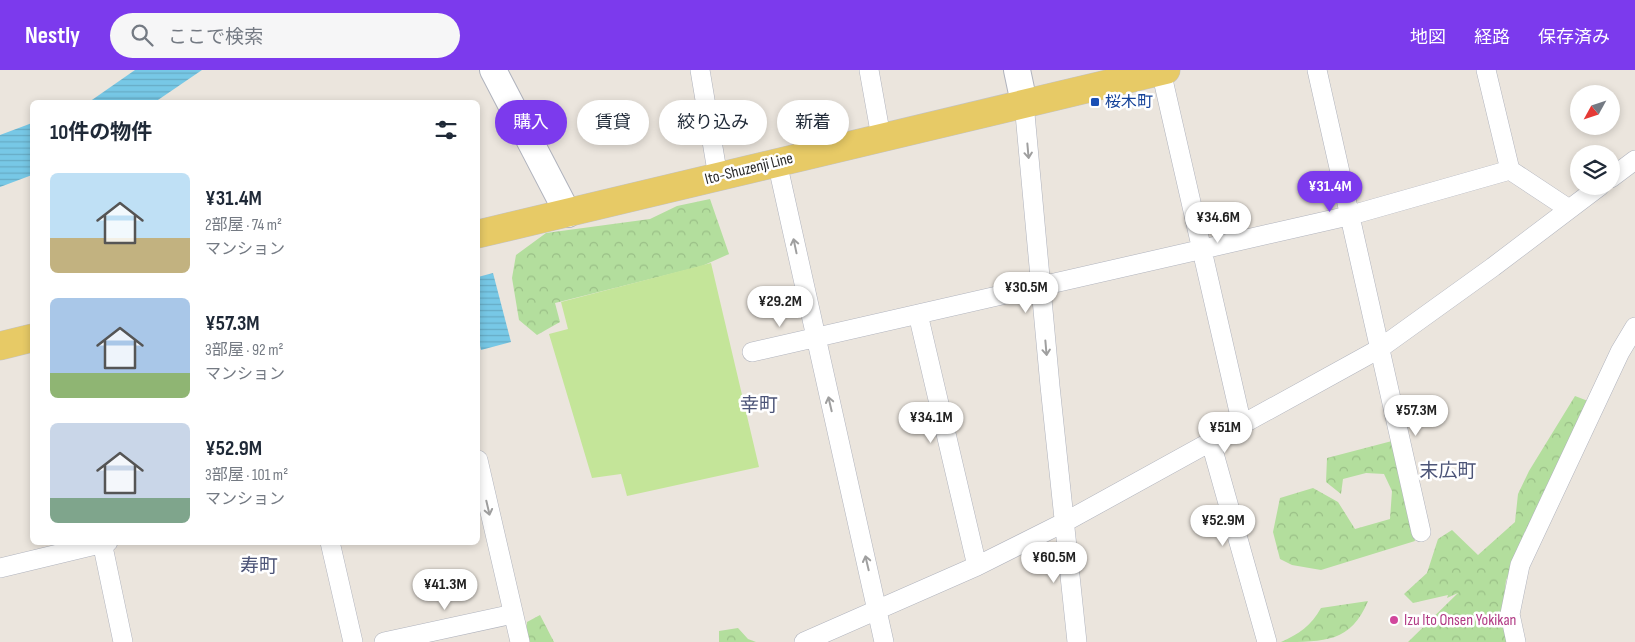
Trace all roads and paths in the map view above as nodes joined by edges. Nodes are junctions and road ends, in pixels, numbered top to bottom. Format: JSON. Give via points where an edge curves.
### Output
{"nodes":[{"id":1,"x":493,"y":70,"type":"edge"},
{"id":2,"x":700,"y":70,"type":"edge"},
{"id":3,"x":869,"y":70,"type":"edge"},
{"id":4,"x":1017,"y":70,"type":"edge"},
{"id":5,"x":1317,"y":70,"type":"edge"},
{"id":6,"x":1486,"y":70,"type":"edge"},
{"id":7,"x":1163,"y":71,"type":"edge"},
{"id":8,"x":1024,"y":103,"type":"junction"},
{"id":9,"x":881,"y":137,"type":"junction"},
{"id":10,"x":1635,"y":160,"type":"edge"},
{"id":11,"x":777,"y":162,"type":"junction"},
{"id":12,"x":1510,"y":170,"type":"junction"},
{"id":13,"x":1620,"y":171,"type":"edge"},
{"id":14,"x":718,"y":176,"type":"junction"},
{"id":15,"x":1588,"y":195,"type":"edge"},
{"id":16,"x":1569,"y":209,"type":"junction"},
{"id":17,"x":568,"y":214,"type":"junction"},
{"id":18,"x":1348,"y":216,"type":"junction"},
{"id":19,"x":480,"y":234,"type":"edge"},
{"id":20,"x":1202,"y":249,"type":"junction"},
{"id":21,"x":1040,"y":286,"type":"junction"},
{"id":22,"x":918,"y":314,"type":"junction"},
{"id":23,"x":1634,"y":331,"type":"edge"},
{"id":24,"x":30,"y":338,"type":"edge"},
{"id":25,"x":815,"y":338,"type":"junction"},
{"id":26,"x":0,"y":346,"type":"edge"},
{"id":27,"x":1379,"y":348,"type":"junction"},
{"id":28,"x":752,"y":352,"type":"dead end"},
{"id":29,"x":1242,"y":424,"type":"junction"},
{"id":30,"x":1211,"y":443,"type":"junction"},
{"id":31,"x":480,"y":469,"type":"edge"},
{"id":32,"x":1065,"y":522,"type":"junction"},
{"id":33,"x":1421,"y":532,"type":"dead end"},
{"id":34,"x":96,"y":545,"type":"edge"},
{"id":35,"x":104,"y":545,"type":"edge"},
{"id":36,"x":331,"y":545,"type":"edge"},
{"id":37,"x":977,"y":566,"type":"junction"},
{"id":38,"x":0,"y":568,"type":"edge"},
{"id":39,"x":877,"y":610,"type":"junction"},
{"id":40,"x":513,"y":614,"type":"junction"},
{"id":41,"x":123,"y":642,"type":"edge"},
{"id":42,"x":353,"y":642,"type":"edge"},
{"id":43,"x":384,"y":642,"type":"edge"},
{"id":44,"x":520,"y":642,"type":"edge"},
{"id":45,"x":804,"y":642,"type":"edge"},
{"id":46,"x":884,"y":642,"type":"edge"},
{"id":47,"x":1077,"y":642,"type":"edge"},
{"id":48,"x":1268,"y":642,"type":"edge"},
{"id":49,"x":1516,"y":642,"type":"edge"}],
"edges":[{"from":1,"to":17,"type":"street"},
{"from":2,"to":14,"type":"street"},
{"from":3,"to":9,"type":"street"},
{"from":4,"to":8,"type":"street"},
{"from":5,"to":18,"type":"street"},
{"from":6,"to":12,"type":"street"},
{"from":7,"to":8,"type":"main road","name":"Ito-Shuzenji Line"},
{"from":7,"to":20,"type":"street"},
{"from":8,"to":9,"type":"main road","name":"Ito-Shuzenji Line"},
{"from":8,"to":21,"type":"street","one_way":true},
{"from":9,"to":11,"type":"main road","name":"Ito-Shuzenji Line"},
{"from":10,"to":13,"type":"street"},
{"from":11,"to":14,"type":"main road","name":"Ito-Shuzenji Line"},
{"from":25,"to":11,"type":"street","one_way":true},
{"from":12,"to":16,"type":"street"},
{"from":12,"to":18,"type":"street"},
{"from":14,"to":17,"type":"main road","name":"Ito-Shuzenji Line"},
{"from":15,"to":16,"type":"street"},
{"from":16,"to":27,"type":"street","via":[[1493,268]]},
{"from":17,"to":19,"type":"main road","name":"Ito-Shuzenji Line"},
{"from":18,"to":20,"type":"street"},
{"from":18,"to":27,"type":"street"},
{"from":20,"to":21,"type":"street"},
{"from":20,"to":29,"type":"street"},
{"from":21,"to":22,"type":"street"},
{"from":21,"to":32,"type":"street","one_way":true},
{"from":22,"to":25,"type":"street"},
{"from":22,"to":37,"type":"street"},
{"from":23,"to":49,"type":"street","via":[[1620,352],[1520,565],[1510,614]]},
{"from":24,"to":26,"type":"main road"},
{"from":25,"to":28,"type":"street"},
{"from":39,"to":25,"type":"street","one_way":true},
{"from":27,"to":29,"type":"street"},
{"from":27,"to":33,"type":"street"},
{"from":29,"to":30,"type":"street"},
{"from":30,"to":32,"type":"street"},
{"from":30,"to":48,"type":"street"},
{"from":31,"to":40,"type":"street","one_way":true},
{"from":32,"to":37,"type":"street"},
{"from":32,"to":47,"type":"street"},
{"from":34,"to":38,"type":"street"},
{"from":35,"to":41,"type":"street"},
{"from":36,"to":42,"type":"street"},
{"from":37,"to":39,"type":"street"},
{"from":39,"to":45,"type":"street"},
{"from":39,"to":46,"type":"street"},
{"from":40,"to":43,"type":"street"},
{"from":40,"to":44,"type":"street"}]}
